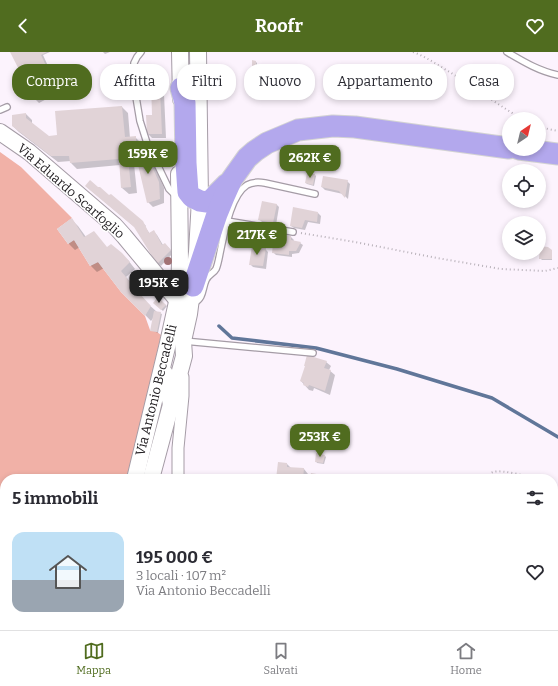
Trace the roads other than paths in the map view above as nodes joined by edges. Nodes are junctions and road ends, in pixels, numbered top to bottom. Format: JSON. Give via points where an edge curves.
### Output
{"nodes":[{"id":1,"x":141,"y":52,"type":"edge"},
{"id":2,"x":180,"y":52,"type":"edge"},
{"id":3,"x":198,"y":52,"type":"edge"},
{"id":4,"x":507,"y":52,"type":"edge"},
{"id":5,"x":180,"y":64,"type":"edge"},
{"id":6,"x":558,"y":75,"type":"edge"},
{"id":7,"x":181,"y":100,"type":"edge"},
{"id":8,"x":184,"y":100,"type":"edge"},
{"id":9,"x":7,"y":107,"type":"dead end"},
{"id":10,"x":0,"y":110,"type":"edge"},
{"id":11,"x":0,"y":132,"type":"edge"},
{"id":12,"x":502,"y":147,"type":"edge"},
{"id":13,"x":546,"y":152,"type":"edge"},
{"id":14,"x":558,"y":154,"type":"edge"},
{"id":15,"x":232,"y":179,"type":"junction"},
{"id":16,"x":315,"y":194,"type":"dead end"},
{"id":17,"x":179,"y":200,"type":"junction"},
{"id":18,"x":200,"y":201,"type":"junction"},
{"id":19,"x":227,"y":221,"type":"junction"},
{"id":20,"x":293,"y":232,"type":"road end"},
{"id":21,"x":180,"y":262,"type":"junction"},
{"id":22,"x":154,"y":273,"type":"junction"},
{"id":23,"x":188,"y":297,"type":"junction"},
{"id":24,"x":178,"y":347,"type":"junction"},
{"id":25,"x":313,"y":353,"type":"dead end"},
{"id":26,"x":170,"y":409,"type":"junction"},
{"id":27,"x":178,"y":448,"type":"junction"},
{"id":28,"x":137,"y":474,"type":"edge"},
{"id":29,"x":152,"y":474,"type":"edge"},
{"id":30,"x":178,"y":474,"type":"edge"}],
"edges":[{"from":1,"to":17,"type":"lane","via":[[134,63],[140,121],[147,143],[169,189]]},
{"from":2,"to":5,"type":"main road"},
{"from":3,"to":18,"type":"main road"},
{"from":4,"to":6,"type":"lane","via":[[536,69]]},
{"from":7,"to":17,"type":"main road"},
{"from":8,"to":18,"type":"highway","via":[[188,192]]},
{"from":9,"to":10,"type":"lane"},
{"from":11,"to":22,"type":"main road","name":"Via Eduardo Scarfoglio","via":[[29,152],[118,230]]},
{"from":12,"to":15,"type":"highway","via":[[355,127],[315,127],[298,130],[267,143],[247,158]]},
{"from":13,"to":14,"type":"highway"},
{"from":15,"to":18,"type":"highway","via":[[212,199]]},
{"from":15,"to":23,"type":"highway"},
{"from":16,"to":19,"type":"lane","via":[[265,183],[251,183],[236,198]]},
{"from":17,"to":21,"type":"main road"},
{"from":18,"to":23,"type":"main road","via":[[198,252]]},
{"from":19,"to":20,"type":"lane"},
{"from":19,"to":23,"type":"lane","via":[[216,270],[206,278],[200,299],[197,301]]},
{"from":21,"to":22,"type":"main road","via":[[172,273]]},
{"from":21,"to":23,"type":"main road","via":[[179,293]]},
{"from":22,"to":23,"type":"main road","name":"Via Eduardo Scarfoglio"},
{"from":23,"to":24,"type":"main road","name":"Via Antonio Beccadelli"},
{"from":24,"to":25,"type":"lane"},
{"from":24,"to":26,"type":"main road","name":"Via Antonio Beccadelli"},
{"from":24,"to":27,"type":"street","via":[[183,396]]},
{"from":24,"to":28,"type":"main road","name":"Via Antonio Beccadelli"},
{"from":26,"to":27,"type":"street"},
{"from":26,"to":29,"type":"main road","name":"Via Antonio Beccadelli"},
{"from":27,"to":30,"type":"street"}]}
